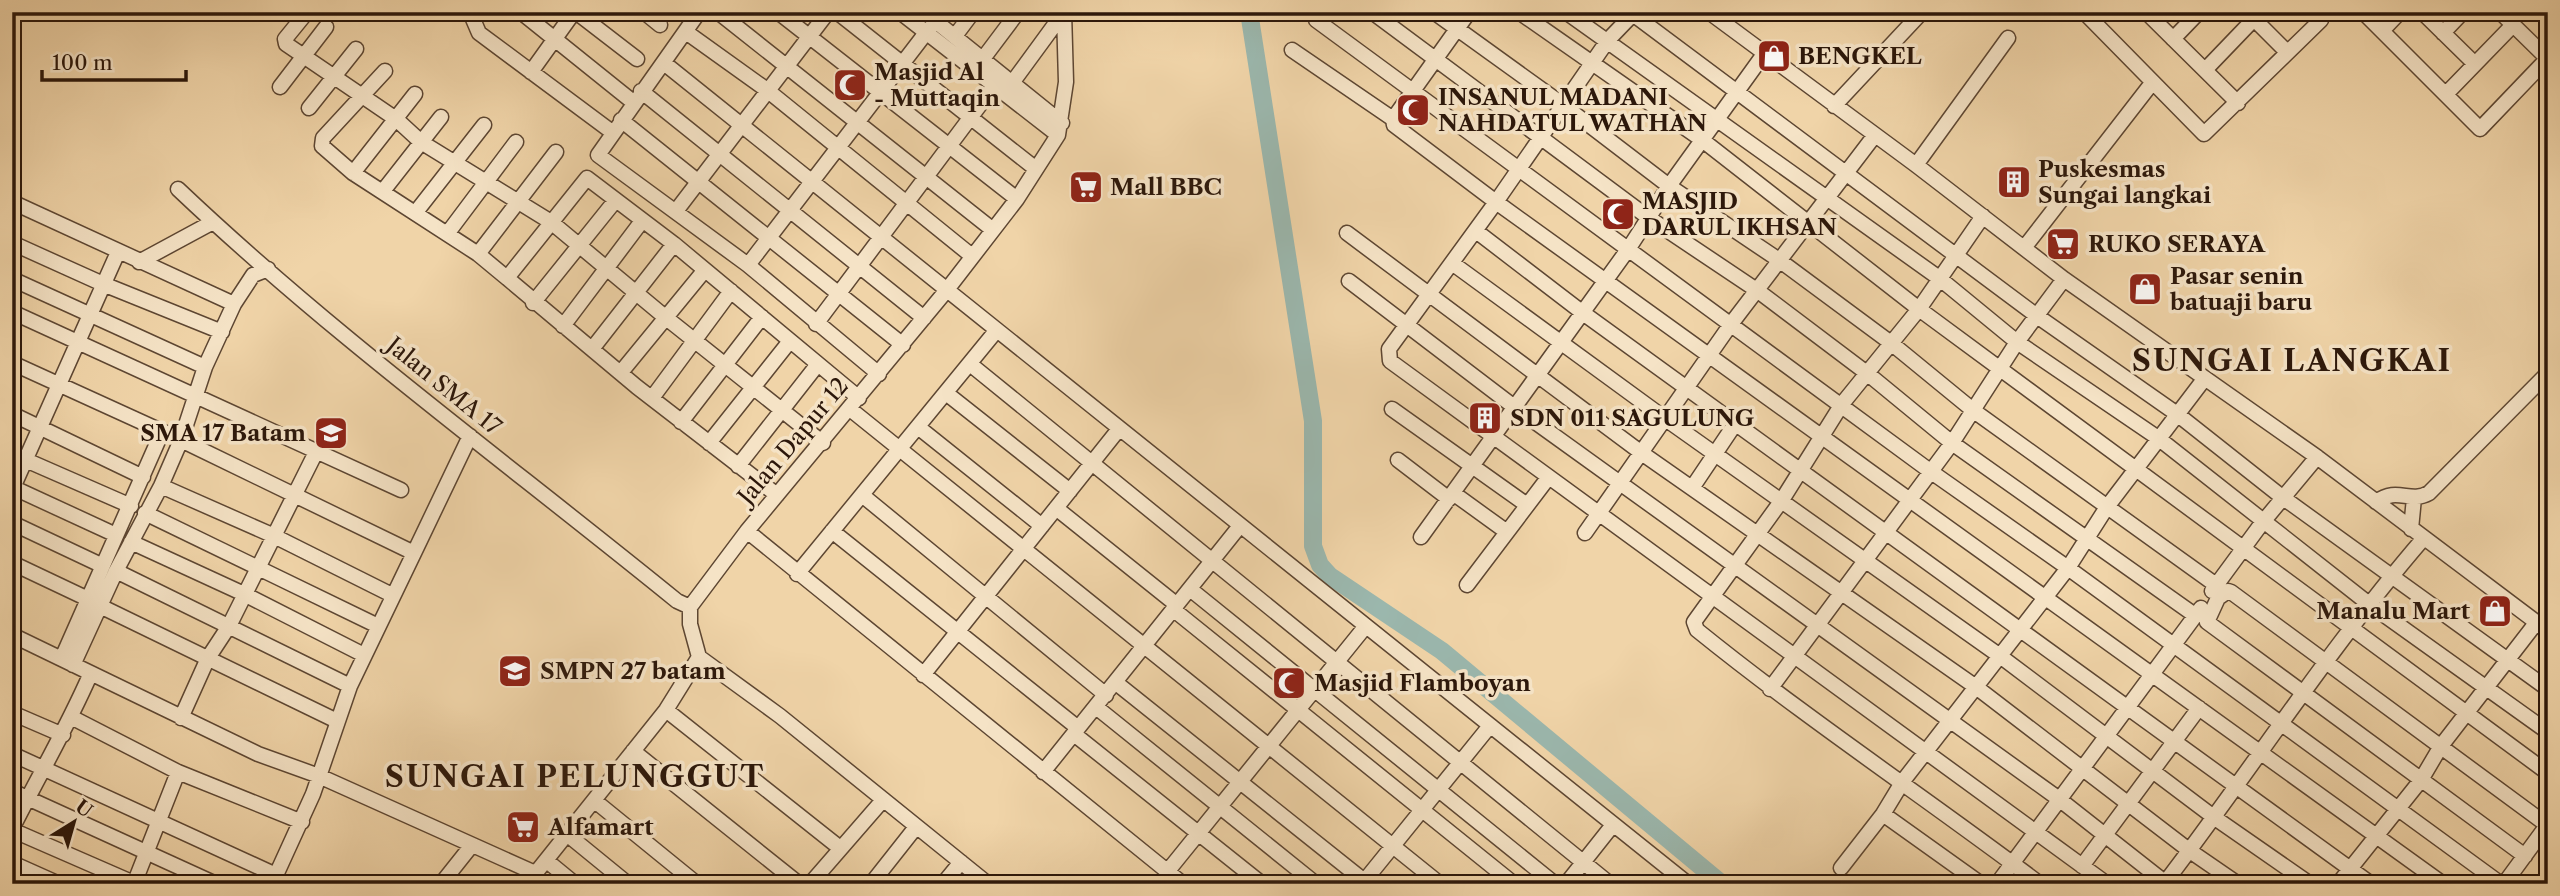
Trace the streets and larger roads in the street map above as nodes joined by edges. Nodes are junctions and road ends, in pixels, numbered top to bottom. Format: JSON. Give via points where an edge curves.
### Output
{"nodes":[{"id":1,"x":307,"y":12,"type":"edge"},
{"id":2,"x":470,"y":12,"type":"edge"},
{"id":3,"x":521,"y":12,"type":"edge"},
{"id":4,"x":575,"y":12,"type":"edge"},
{"id":5,"x":644,"y":12,"type":"edge"},
{"id":6,"x":699,"y":12,"type":"edge"},
{"id":7,"x":718,"y":12,"type":"edge"},
{"id":8,"x":778,"y":12,"type":"edge"},
{"id":9,"x":828,"y":12,"type":"edge"},
{"id":10,"x":837,"y":12,"type":"edge"},
{"id":11,"x":900,"y":12,"type":"edge"},
{"id":12,"x":973,"y":12,"type":"edge"},
{"id":13,"x":1018,"y":12,"type":"edge"},
{"id":14,"x":1064,"y":12,"type":"edge"},
{"id":15,"x":1372,"y":12,"type":"edge"},
{"id":16,"x":1434,"y":12,"type":"edge"},
{"id":17,"x":1469,"y":12,"type":"edge"},
{"id":18,"x":1519,"y":12,"type":"edge"},
{"id":19,"x":1566,"y":12,"type":"edge"},
{"id":20,"x":1709,"y":12,"type":"edge"},
{"id":21,"x":1922,"y":12,"type":"edge"},
{"id":22,"x":2084,"y":12,"type":"edge"},
{"id":23,"x":2146,"y":12,"type":"edge"},
{"id":24,"x":2199,"y":12,"type":"edge"},
{"id":25,"x":2313,"y":12,"type":"edge"},
{"id":26,"x":2363,"y":12,"type":"edge"},
{"id":27,"x":2400,"y":12,"type":"edge"},
{"id":28,"x":2422,"y":12,"type":"edge"},
{"id":29,"x":2463,"y":12,"type":"edge"},
{"id":30,"x":2500,"y":12,"type":"edge"},
{"id":31,"x":1633,"y":13,"type":"edge"},
{"id":32,"x":2250,"y":16,"type":"edge"},
{"id":33,"x":1316,"y":20,"type":"dead end"},
{"id":34,"x":929,"y":22,"type":"edge"},
{"id":35,"x":660,"y":25,"type":"dead end"},
{"id":36,"x":2513,"y":25,"type":"junction"},
{"id":37,"x":326,"y":27,"type":"dead end"},
{"id":38,"x":1459,"y":30,"type":"junction"},
{"id":39,"x":2382,"y":31,"type":"junction"},
{"id":40,"x":686,"y":32,"type":"junction"},
{"id":41,"x":2443,"y":33,"type":"junction"},
{"id":42,"x":810,"y":35,"type":"junction"},
{"id":43,"x":955,"y":36,"type":"junction"},
{"id":44,"x":2008,"y":38,"type":"dead end"},
{"id":45,"x":2173,"y":39,"type":"junction"},
{"id":46,"x":555,"y":40,"type":"junction"},
{"id":47,"x":1608,"y":40,"type":"junction"},
{"id":48,"x":356,"y":49,"type":"dead end"},
{"id":49,"x":1292,"y":50,"type":"dead end"},
{"id":50,"x":2287,"y":52,"type":"junction"},
{"id":51,"x":1764,"y":54,"type":"junction"},
{"id":52,"x":302,"y":56,"type":"junction"},
{"id":53,"x":1438,"y":58,"type":"junction"},
{"id":54,"x":2548,"y":58,"type":"edge"},
{"id":55,"x":637,"y":59,"type":"dead end"},
{"id":56,"x":982,"y":61,"type":"junction"},
{"id":57,"x":1592,"y":62,"type":"junction"},
{"id":58,"x":664,"y":63,"type":"junction"},
{"id":59,"x":903,"y":64,"type":"junction"},
{"id":60,"x":2475,"y":64,"type":"junction"},
{"id":61,"x":788,"y":65,"type":"junction"},
{"id":62,"x":2205,"y":70,"type":"junction"},
{"id":63,"x":385,"y":71,"type":"dead end"},
{"id":64,"x":531,"y":72,"type":"junction"},
{"id":65,"x":334,"y":76,"type":"junction"},
{"id":66,"x":1012,"y":83,"type":"junction"},
{"id":67,"x":2152,"y":83,"type":"junction"},
{"id":68,"x":995,"y":86,"type":"junction"},
{"id":69,"x":280,"y":87,"type":"dead end"},
{"id":70,"x":1414,"y":89,"type":"junction"},
{"id":71,"x":767,"y":90,"type":"junction"},
{"id":72,"x":1738,"y":90,"type":"junction"},
{"id":73,"x":881,"y":92,"type":"junction"},
{"id":74,"x":415,"y":94,"type":"dead end"},
{"id":75,"x":2445,"y":94,"type":"junction"},
{"id":76,"x":637,"y":96,"type":"junction"},
{"id":77,"x":364,"y":97,"type":"junction"},
{"id":78,"x":2238,"y":103,"type":"junction"},
{"id":79,"x":1563,"y":105,"type":"junction"},
{"id":80,"x":1835,"y":106,"type":"junction"},
{"id":81,"x":309,"y":108,"type":"dead end"},
{"id":82,"x":441,"y":117,"type":"dead end"},
{"id":83,"x":1717,"y":117,"type":"junction"},
{"id":84,"x":971,"y":118,"type":"junction"},
{"id":85,"x":1393,"y":119,"type":"junction"},
{"id":86,"x":396,"y":120,"type":"junction"},
{"id":87,"x":859,"y":122,"type":"junction"},
{"id":88,"x":743,"y":124,"type":"junction"},
{"id":89,"x":484,"y":125,"type":"dead end"},
{"id":90,"x":617,"y":126,"type":"junction"},
{"id":91,"x":1060,"y":129,"type":"junction"},
{"id":92,"x":1875,"y":135,"type":"junction"},
{"id":93,"x":1541,"y":137,"type":"junction"},
{"id":94,"x":1702,"y":139,"type":"junction"},
{"id":95,"x":421,"y":142,"type":"junction"},
{"id":96,"x":516,"y":142,"type":"dead end"},
{"id":97,"x":949,"y":146,"type":"junction"},
{"id":98,"x":838,"y":148,"type":"junction"},
{"id":99,"x":556,"y":152,"type":"dead end"},
{"id":100,"x":721,"y":153,"type":"junction"},
{"id":101,"x":455,"y":162,"type":"junction"},
{"id":102,"x":1916,"y":165,"type":"junction"},
{"id":103,"x":1520,"y":168,"type":"junction"},
{"id":104,"x":1036,"y":169,"type":"junction"},
{"id":105,"x":1847,"y":171,"type":"junction"},
{"id":106,"x":353,"y":173,"type":"junction"},
{"id":107,"x":926,"y":177,"type":"junction"},
{"id":108,"x":700,"y":180,"type":"junction"},
{"id":109,"x":813,"y":182,"type":"junction"},
{"id":110,"x":485,"y":183,"type":"junction"},
{"id":111,"x":1669,"y":186,"type":"junction"},
{"id":112,"x":178,"y":189,"type":"dead end"},
{"id":113,"x":383,"y":191,"type":"junction"},
{"id":114,"x":1826,"y":197,"type":"junction"},
{"id":115,"x":1017,"y":198,"type":"junction"},
{"id":116,"x":615,"y":201,"type":"junction"},
{"id":117,"x":12,"y":202,"type":"edge"},
{"id":118,"x":518,"y":202,"type":"junction"},
{"id":119,"x":1496,"y":202,"type":"junction"},
{"id":120,"x":905,"y":203,"type":"junction"},
{"id":121,"x":676,"y":211,"type":"junction"},
{"id":122,"x":791,"y":211,"type":"junction"},
{"id":123,"x":416,"y":212,"type":"junction"},
{"id":124,"x":1983,"y":216,"type":"junction"},
{"id":125,"x":1649,"y":218,"type":"junction"},
{"id":126,"x":642,"y":221,"type":"junction"},
{"id":127,"x":213,"y":222,"type":"junction"},
{"id":128,"x":551,"y":222,"type":"junction"},
{"id":129,"x":1808,"y":225,"type":"junction"},
{"id":130,"x":993,"y":230,"type":"junction"},
{"id":131,"x":1476,"y":231,"type":"junction"},
{"id":132,"x":1348,"y":233,"type":"dead end"},
{"id":133,"x":447,"y":234,"type":"junction"},
{"id":134,"x":771,"y":238,"type":"junction"},
{"id":135,"x":880,"y":238,"type":"junction"},
{"id":136,"x":12,"y":243,"type":"edge"},
{"id":137,"x":674,"y":244,"type":"junction"},
{"id":138,"x":578,"y":246,"type":"junction"},
{"id":139,"x":1629,"y":248,"type":"junction"},
{"id":140,"x":2024,"y":248,"type":"junction"},
{"id":141,"x":118,"y":252,"type":"junction"},
{"id":142,"x":478,"y":254,"type":"junction"},
{"id":143,"x":1955,"y":255,"type":"junction"},
{"id":144,"x":972,"y":256,"type":"junction"},
{"id":145,"x":1779,"y":260,"type":"junction"},
{"id":146,"x":139,"y":262,"type":"junction"},
{"id":147,"x":1452,"y":263,"type":"junction"},
{"id":148,"x":748,"y":265,"type":"junction"},
{"id":149,"x":859,"y":267,"type":"junction"},
{"id":150,"x":606,"y":268,"type":"junction"},
{"id":151,"x":268,"y":270,"type":"junction"},
{"id":152,"x":704,"y":271,"type":"junction"},
{"id":153,"x":507,"y":278,"type":"junction"},
{"id":154,"x":1939,"y":278,"type":"junction"},
{"id":155,"x":12,"y":279,"type":"edge"},
{"id":156,"x":1604,"y":279,"type":"junction"},
{"id":157,"x":2064,"y":279,"type":"junction"},
{"id":158,"x":1349,"y":281,"type":"dead end"},
{"id":159,"x":103,"y":284,"type":"junction"},
{"id":160,"x":730,"y":291,"type":"junction"},
{"id":161,"x":946,"y":291,"type":"junction"},
{"id":162,"x":1758,"y":291,"type":"junction"},
{"id":163,"x":635,"y":292,"type":"junction"},
{"id":164,"x":839,"y":294,"type":"junction"},
{"id":165,"x":1430,"y":294,"type":"junction"},
{"id":166,"x":533,"y":303,"type":"junction"},
{"id":167,"x":234,"y":304,"type":"junction"},
{"id":168,"x":1919,"y":309,"type":"junction"},
{"id":169,"x":12,"y":312,"type":"edge"},
{"id":170,"x":1583,"y":313,"type":"junction"},
{"id":171,"x":90,"y":314,"type":"junction"},
{"id":172,"x":2037,"y":316,"type":"junction"},
{"id":173,"x":665,"y":317,"type":"junction"},
{"id":174,"x":762,"y":317,"type":"junction"},
{"id":175,"x":924,"y":318,"type":"junction"},
{"id":176,"x":816,"y":324,"type":"junction"},
{"id":177,"x":1731,"y":324,"type":"junction"},
{"id":178,"x":563,"y":326,"type":"junction"},
{"id":179,"x":1407,"y":326,"type":"junction"},
{"id":180,"x":996,"y":331,"type":"junction"},
{"id":181,"x":222,"y":332,"type":"junction"},
{"id":182,"x":695,"y":339,"type":"junction"},
{"id":183,"x":77,"y":341,"type":"junction"},
{"id":184,"x":790,"y":341,"type":"junction"},
{"id":185,"x":1561,"y":342,"type":"junction"},
{"id":186,"x":2018,"y":342,"type":"junction"},
{"id":187,"x":1891,"y":343,"type":"junction"},
{"id":188,"x":903,"y":345,"type":"junction"},
{"id":189,"x":592,"y":349,"type":"junction"},
{"id":190,"x":1710,"y":356,"type":"junction"},
{"id":191,"x":12,"y":363,"type":"edge"},
{"id":192,"x":725,"y":364,"type":"junction"},
{"id":193,"x":818,"y":364,"type":"junction"},
{"id":194,"x":970,"y":364,"type":"junction"},
{"id":195,"x":205,"y":367,"type":"junction"},
{"id":196,"x":2001,"y":370,"type":"junction"},
{"id":197,"x":622,"y":371,"type":"junction"},
{"id":198,"x":1538,"y":373,"type":"junction"},
{"id":199,"x":2548,"y":373,"type":"edge"},
{"id":200,"x":879,"y":374,"type":"junction"},
{"id":201,"x":1868,"y":374,"type":"junction"},
{"id":202,"x":2205,"y":378,"type":"junction"},
{"id":203,"x":753,"y":386,"type":"junction"},
{"id":204,"x":60,"y":387,"type":"junction"},
{"id":205,"x":1688,"y":389,"type":"junction"},
{"id":206,"x":946,"y":393,"type":"junction"},
{"id":207,"x":195,"y":396,"type":"junction"},
{"id":208,"x":652,"y":398,"type":"junction"},
{"id":209,"x":855,"y":404,"type":"junction"},
{"id":210,"x":1842,"y":404,"type":"junction"},
{"id":211,"x":1513,"y":406,"type":"junction"},
{"id":212,"x":782,"y":409,"type":"junction"},
{"id":213,"x":1391,"y":409,"type":"dead end"},
{"id":214,"x":1974,"y":411,"type":"junction"},
{"id":215,"x":12,"y":414,"type":"edge"},
{"id":216,"x":2177,"y":414,"type":"junction"},
{"id":217,"x":1667,"y":420,"type":"junction"},
{"id":218,"x":681,"y":422,"type":"junction"},
{"id":219,"x":1735,"y":424,"type":"junction"},
{"id":220,"x":42,"y":427,"type":"junction"},
{"id":221,"x":918,"y":427,"type":"junction"},
{"id":222,"x":1119,"y":429,"type":"junction"},
{"id":223,"x":162,"y":432,"type":"junction"},
{"id":224,"x":470,"y":436,"type":"junction"},
{"id":225,"x":1822,"y":436,"type":"junction"},
{"id":226,"x":1493,"y":437,"type":"junction"},
{"id":227,"x":2158,"y":438,"type":"junction"},
{"id":228,"x":181,"y":440,"type":"junction"},
{"id":229,"x":709,"y":443,"type":"junction"},
{"id":230,"x":823,"y":443,"type":"junction"},
{"id":231,"x":1952,"y":443,"type":"junction"},
{"id":232,"x":900,"y":449,"type":"junction"},
{"id":233,"x":317,"y":450,"type":"junction"},
{"id":234,"x":12,"y":454,"type":"edge"},
{"id":235,"x":1643,"y":454,"type":"junction"},
{"id":236,"x":1715,"y":454,"type":"junction"},
{"id":237,"x":2317,"y":457,"type":"junction"},
{"id":238,"x":1398,"y":460,"type":"dead end"},
{"id":239,"x":27,"y":461,"type":"junction"},
{"id":240,"x":1093,"y":462,"type":"junction"},
{"id":241,"x":738,"y":466,"type":"junction"},
{"id":242,"x":1472,"y":467,"type":"junction"},
{"id":243,"x":2137,"y":469,"type":"junction"},
{"id":244,"x":1800,"y":471,"type":"junction"},
{"id":245,"x":1930,"y":471,"type":"junction"},
{"id":246,"x":144,"y":477,"type":"junction"},
{"id":247,"x":1548,"y":478,"type":"junction"},
{"id":248,"x":1622,"y":484,"type":"junction"},
{"id":249,"x":161,"y":486,"type":"junction"},
{"id":250,"x":13,"y":488,"type":"edge"},
{"id":251,"x":1692,"y":488,"type":"junction"},
{"id":252,"x":401,"y":490,"type":"dead end"},
{"id":253,"x":1070,"y":491,"type":"junction"},
{"id":254,"x":293,"y":494,"type":"junction"},
{"id":255,"x":777,"y":495,"type":"junction"},
{"id":256,"x":862,"y":495,"type":"junction"},
{"id":257,"x":1451,"y":496,"type":"junction"},
{"id":258,"x":2282,"y":497,"type":"junction"},
{"id":259,"x":2414,"y":498,"type":"junction"},
{"id":260,"x":1910,"y":499,"type":"junction"},
{"id":261,"x":1782,"y":500,"type":"junction"},
{"id":262,"x":2376,"y":502,"type":"junction"},
{"id":263,"x":131,"y":506,"type":"junction"},
{"id":264,"x":1527,"y":506,"type":"junction"},
{"id":265,"x":2107,"y":507,"type":"junction"},
{"id":266,"x":1056,"y":508,"type":"junction"},
{"id":267,"x":145,"y":513,"type":"junction"},
{"id":268,"x":1599,"y":515,"type":"junction"},
{"id":269,"x":12,"y":523,"type":"edge"},
{"id":270,"x":2262,"y":523,"type":"junction"},
{"id":271,"x":1042,"y":526,"type":"junction"},
{"id":272,"x":1240,"y":527,"type":"junction"},
{"id":273,"x":747,"y":531,"type":"junction"},
{"id":274,"x":832,"y":531,"type":"junction"},
{"id":275,"x":1507,"y":532,"type":"junction"},
{"id":276,"x":1885,"y":532,"type":"junction"},
{"id":277,"x":1585,"y":533,"type":"dead end"},
{"id":278,"x":1758,"y":534,"type":"junction"},
{"id":279,"x":2417,"y":534,"type":"junction"},
{"id":280,"x":116,"y":535,"type":"junction"},
{"id":281,"x":272,"y":535,"type":"junction"},
{"id":282,"x":1421,"y":537,"type":"dead end"},
{"id":283,"x":2086,"y":538,"type":"junction"},
{"id":284,"x":131,"y":542,"type":"junction"},
{"id":285,"x":1024,"y":549,"type":"junction"},
{"id":286,"x":2244,"y":549,"type":"junction"},
{"id":287,"x":414,"y":553,"type":"junction"},
{"id":288,"x":1864,"y":561,"type":"junction"},
{"id":289,"x":1211,"y":562,"type":"junction"},
{"id":290,"x":12,"y":564,"type":"edge"},
{"id":291,"x":102,"y":565,"type":"junction"},
{"id":292,"x":1733,"y":566,"type":"junction"},
{"id":293,"x":256,"y":568,"type":"junction"},
{"id":294,"x":2068,"y":568,"type":"junction"},
{"id":295,"x":116,"y":571,"type":"junction"},
{"id":296,"x":797,"y":574,"type":"junction"},
{"id":297,"x":2391,"y":576,"type":"junction"},
{"id":298,"x":1467,"y":585,"type":"dead end"},
{"id":299,"x":2216,"y":585,"type":"junction"},
{"id":300,"x":1190,"y":589,"type":"junction"},
{"id":301,"x":1841,"y":593,"type":"junction"},
{"id":302,"x":244,"y":594,"type":"junction"},
{"id":303,"x":392,"y":595,"type":"junction"},
{"id":304,"x":1712,"y":595,"type":"junction"},
{"id":305,"x":986,"y":597,"type":"junction"},
{"id":306,"x":2045,"y":597,"type":"junction"},
{"id":307,"x":94,"y":603,"type":"junction"},
{"id":308,"x":2369,"y":604,"type":"junction"},
{"id":309,"x":690,"y":607,"type":"junction"},
{"id":310,"x":1176,"y":607,"type":"junction"},
{"id":311,"x":2196,"y":616,"type":"junction"},
{"id":312,"x":229,"y":626,"type":"junction"},
{"id":313,"x":378,"y":626,"type":"junction"},
{"id":314,"x":1816,"y":626,"type":"junction"},
{"id":315,"x":1365,"y":627,"type":"junction"},
{"id":316,"x":2542,"y":627,"type":"edge"},
{"id":317,"x":2020,"y":630,"type":"junction"},
{"id":318,"x":2351,"y":630,"type":"junction"},
{"id":319,"x":958,"y":632,"type":"junction"},
{"id":320,"x":12,"y":635,"type":"edge"},
{"id":321,"x":2175,"y":645,"type":"junction"},
{"id":322,"x":1144,"y":646,"type":"junction"},
{"id":323,"x":364,"y":655,"type":"junction"},
{"id":324,"x":2000,"y":656,"type":"junction"},
{"id":325,"x":699,"y":657,"type":"junction"},
{"id":326,"x":1794,"y":657,"type":"junction"},
{"id":327,"x":208,"y":658,"type":"junction"},
{"id":328,"x":2326,"y":660,"type":"junction"},
{"id":329,"x":2508,"y":660,"type":"junction"},
{"id":330,"x":67,"y":661,"type":"junction"},
{"id":331,"x":1336,"y":663,"type":"junction"},
{"id":332,"x":2153,"y":674,"type":"junction"},
{"id":333,"x":90,"y":675,"type":"junction"},
{"id":334,"x":923,"y":675,"type":"junction"},
{"id":335,"x":1115,"y":682,"type":"junction"},
{"id":336,"x":351,"y":686,"type":"junction"},
{"id":337,"x":1976,"y":687,"type":"junction"},
{"id":338,"x":2485,"y":688,"type":"junction"},
{"id":339,"x":1770,"y":689,"type":"junction"},
{"id":340,"x":2548,"y":689,"type":"edge"},
{"id":341,"x":1315,"y":690,"type":"junction"},
{"id":342,"x":2301,"y":694,"type":"junction"},
{"id":343,"x":1106,"y":695,"type":"junction"},
{"id":344,"x":1096,"y":707,"type":"junction"},
{"id":345,"x":2127,"y":708,"type":"junction"},
{"id":346,"x":2199,"y":708,"type":"junction"},
{"id":347,"x":666,"y":710,"type":"junction"},
{"id":348,"x":1299,"y":710,"type":"junction"},
{"id":349,"x":12,"y":713,"type":"edge"},
{"id":350,"x":2467,"y":713,"type":"junction"},
{"id":351,"x":71,"y":717,"type":"junction"},
{"id":352,"x":181,"y":718,"type":"junction"},
{"id":353,"x":1951,"y":720,"type":"junction"},
{"id":354,"x":337,"y":721,"type":"junction"},
{"id":355,"x":2281,"y":722,"type":"junction"},
{"id":356,"x":1489,"y":727,"type":"junction"},
{"id":357,"x":1077,"y":731,"type":"junction"},
{"id":358,"x":2548,"y":733,"type":"edge"},
{"id":359,"x":63,"y":734,"type":"junction"},
{"id":360,"x":2107,"y":735,"type":"junction"},
{"id":361,"x":2175,"y":742,"type":"junction"},
{"id":362,"x":1269,"y":746,"type":"junction"},
{"id":363,"x":2441,"y":746,"type":"junction"},
{"id":364,"x":633,"y":751,"type":"junction"},
{"id":365,"x":1927,"y":751,"type":"junction"},
{"id":366,"x":2260,"y":752,"type":"junction"},
{"id":367,"x":12,"y":754,"type":"edge"},
{"id":368,"x":1460,"y":763,"type":"junction"},
{"id":369,"x":2083,"y":767,"type":"junction"},
{"id":370,"x":41,"y":768,"type":"junction"},
{"id":371,"x":2152,"y":770,"type":"junction"},
{"id":372,"x":178,"y":772,"type":"junction"},
{"id":373,"x":1043,"y":772,"type":"junction"},
{"id":374,"x":2548,"y":773,"type":"edge"},
{"id":375,"x":319,"y":776,"type":"junction"},
{"id":376,"x":2421,"y":780,"type":"junction"},
{"id":377,"x":1240,"y":781,"type":"junction"},
{"id":378,"x":1903,"y":781,"type":"junction"},
{"id":379,"x":2236,"y":786,"type":"junction"},
{"id":380,"x":1439,"y":790,"type":"junction"},
{"id":381,"x":12,"y":792,"type":"edge"},
{"id":382,"x":27,"y":799,"type":"junction"},
{"id":383,"x":2059,"y":799,"type":"junction"},
{"id":384,"x":883,"y":800,"type":"junction"},
{"id":385,"x":595,"y":801,"type":"junction"},
{"id":386,"x":2128,"y":803,"type":"junction"},
{"id":387,"x":1220,"y":806,"type":"junction"},
{"id":388,"x":2398,"y":808,"type":"junction"},
{"id":389,"x":1423,"y":810,"type":"junction"},
{"id":390,"x":1883,"y":814,"type":"junction"},
{"id":391,"x":2215,"y":818,"type":"junction"},
{"id":392,"x":160,"y":820,"type":"junction"},
{"id":393,"x":302,"y":822,"type":"junction"},
{"id":394,"x":2547,"y":824,"type":"edge"},
{"id":395,"x":1612,"y":826,"type":"junction"},
{"id":396,"x":916,"y":827,"type":"junction"},
{"id":397,"x":12,"y":829,"type":"edge"},
{"id":398,"x":2035,"y":831,"type":"junction"},
{"id":399,"x":1199,"y":833,"type":"junction"},
{"id":400,"x":568,"y":835,"type":"junction"},
{"id":401,"x":2105,"y":835,"type":"junction"},
{"id":402,"x":2376,"y":835,"type":"junction"},
{"id":403,"x":472,"y":845,"type":"junction"},
{"id":404,"x":1394,"y":846,"type":"junction"},
{"id":405,"x":840,"y":848,"type":"junction"},
{"id":406,"x":2190,"y":850,"type":"junction"},
{"id":407,"x":146,"y":853,"type":"junction"},
{"id":408,"x":2525,"y":856,"type":"junction"},
{"id":409,"x":547,"y":861,"type":"junction"},
{"id":410,"x":961,"y":862,"type":"junction"},
{"id":411,"x":1583,"y":862,"type":"junction"},
{"id":412,"x":2011,"y":862,"type":"junction"},
{"id":413,"x":12,"y":863,"type":"edge"},
{"id":414,"x":2082,"y":866,"type":"junction"},
{"id":415,"x":1841,"y":868,"type":"dead end"},
{"id":416,"x":2350,"y":869,"type":"junction"},
{"id":417,"x":1167,"y":872,"type":"junction"},
{"id":418,"x":274,"y":879,"type":"edge"},
{"id":419,"x":531,"y":879,"type":"edge"},
{"id":420,"x":1365,"y":883,"type":"edge"},
{"id":421,"x":2165,"y":883,"type":"edge"},
{"id":422,"x":59,"y":884,"type":"edge"},
{"id":423,"x":134,"y":884,"type":"edge"},
{"id":424,"x":216,"y":884,"type":"edge"},
{"id":425,"x":441,"y":884,"type":"edge"},
{"id":426,"x":575,"y":884,"type":"edge"},
{"id":427,"x":628,"y":884,"type":"edge"},
{"id":428,"x":697,"y":884,"type":"edge"},
{"id":429,"x":799,"y":884,"type":"edge"},
{"id":430,"x":810,"y":884,"type":"edge"},
{"id":431,"x":870,"y":884,"type":"edge"},
{"id":432,"x":943,"y":884,"type":"edge"},
{"id":433,"x":988,"y":884,"type":"edge"},
{"id":434,"x":1183,"y":884,"type":"edge"},
{"id":435,"x":1262,"y":884,"type":"edge"},
{"id":436,"x":1316,"y":884,"type":"edge"},
{"id":437,"x":1440,"y":884,"type":"edge"},
{"id":438,"x":1514,"y":884,"type":"edge"},
{"id":439,"x":1555,"y":884,"type":"edge"},
{"id":440,"x":1566,"y":884,"type":"edge"},
{"id":441,"x":1610,"y":884,"type":"edge"},
{"id":442,"x":1688,"y":884,"type":"edge"},
{"id":443,"x":1981,"y":884,"type":"edge"},
{"id":444,"x":1997,"y":884,"type":"edge"},
{"id":445,"x":2040,"y":884,"type":"edge"},
{"id":446,"x":2106,"y":884,"type":"edge"},
{"id":447,"x":2238,"y":884,"type":"edge"},
{"id":448,"x":2310,"y":884,"type":"edge"},
{"id":449,"x":2338,"y":884,"type":"edge"},
{"id":450,"x":2371,"y":884,"type":"edge"},
{"id":451,"x":2443,"y":884,"type":"edge"},
{"id":452,"x":2503,"y":884,"type":"edge"}],
"edges":[{"from":1,"to":52,"type":"street","via":[[285,39]]},
{"from":2,"to":64,"type":"street","via":[[479,33]]},
{"from":3,"to":46,"type":"street"},
{"from":4,"to":46,"type":"street"},
{"from":4,"to":55,"type":"street"},
{"from":5,"to":35,"type":"street"},
{"from":6,"to":40,"type":"street"},
{"from":7,"to":61,"type":"street"},
{"from":8,"to":42,"type":"street"},
{"from":9,"to":42,"type":"street"},
{"from":10,"to":59,"type":"street"},
{"from":11,"to":34,"type":"street"},
{"from":12,"to":43,"type":"street"},
{"from":13,"to":56,"type":"street"},
{"from":14,"to":66,"type":"street"},
{"from":14,"to":91,"type":"street","name":"Jalan Dapur 12","via":[[1066,82]]},
{"from":15,"to":53,"type":"street"},
{"from":16,"to":38,"type":"street"},
{"from":17,"to":38,"type":"street"},
{"from":18,"to":57,"type":"street"},
{"from":19,"to":47,"type":"street"},
{"from":20,"to":51,"type":"street"},
{"from":21,"to":80,"type":"street"},
{"from":22,"to":67,"type":"street"},
{"from":23,"to":45,"type":"street"},
{"from":24,"to":45,"type":"street"},
{"from":25,"to":50,"type":"street","via":[[2321,20]]},
{"from":26,"to":39,"type":"street"},
{"from":27,"to":39,"type":"street"},
{"from":28,"to":41,"type":"street"},
{"from":29,"to":41,"type":"street"},
{"from":30,"to":36,"type":"street"},
{"from":31,"to":47,"type":"street"},
{"from":31,"to":72,"type":"street"},
{"from":32,"to":50,"type":"street"},
{"from":32,"to":62,"type":"street"},
{"from":33,"to":70,"type":"street"},
{"from":34,"to":43,"type":"street"},
{"from":34,"to":59,"type":"street"},
{"from":34,"to":68,"type":"street"},
{"from":36,"to":54,"type":"street"},
{"from":36,"to":60,"type":"street"},
{"from":37,"to":52,"type":"street"},
{"from":38,"to":53,"type":"street"},
{"from":38,"to":79,"type":"street"},
{"from":39,"to":75,"type":"street"},
{"from":40,"to":58,"type":"street"},
{"from":40,"to":71,"type":"street"},
{"from":41,"to":60,"type":"street"},
{"from":42,"to":61,"type":"street"},
{"from":42,"to":73,"type":"street"},
{"from":43,"to":56,"type":"street"},
{"from":44,"to":102,"type":"street"},
{"from":45,"to":62,"type":"street"},
{"from":46,"to":64,"type":"street"},
{"from":46,"to":76,"type":"street"},
{"from":47,"to":57,"type":"street"},
{"from":47,"to":83,"type":"street"},
{"from":48,"to":65,"type":"street"},
{"from":49,"to":85,"type":"street"},
{"from":50,"to":78,"type":"street"},
{"from":51,"to":72,"type":"street"},
{"from":51,"to":80,"type":"street"},
{"from":52,"to":65,"type":"street"},
{"from":52,"to":69,"type":"street"},
{"from":53,"to":70,"type":"street"},
{"from":53,"to":93,"type":"street"},
{"from":54,"to":75,"type":"street","via":[[2480,129]]},
{"from":56,"to":66,"type":"street"},
{"from":57,"to":79,"type":"street"},
{"from":57,"to":94,"type":"street"},
{"from":58,"to":76,"type":"street"},
{"from":58,"to":88,"type":"street"},
{"from":59,"to":73,"type":"street"},
{"from":59,"to":84,"type":"street"},
{"from":60,"to":75,"type":"street"},
{"from":61,"to":71,"type":"street"},
{"from":61,"to":87,"type":"street"},
{"from":62,"to":78,"type":"street"},
{"from":63,"to":77,"type":"street"},
{"from":64,"to":90,"type":"street"},
{"from":65,"to":77,"type":"street"},
{"from":65,"to":81,"type":"street"},
{"from":66,"to":91,"type":"street"},
{"from":67,"to":78,"type":"street","via":[[2204,134]]},
{"from":67,"to":140,"type":"street"},
{"from":68,"to":84,"type":"street"},
{"from":68,"to":91,"type":"street"},
{"from":70,"to":85,"type":"street"},
{"from":70,"to":103,"type":"street"},
{"from":71,"to":88,"type":"street"},
{"from":71,"to":98,"type":"street"},
{"from":72,"to":83,"type":"street"},
{"from":72,"to":105,"type":"street"},
{"from":73,"to":87,"type":"street"},
{"from":73,"to":97,"type":"street"},
{"from":74,"to":86,"type":"street"},
{"from":76,"to":90,"type":"street"},
{"from":76,"to":100,"type":"street"},
{"from":77,"to":86,"type":"street"},
{"from":77,"to":106,"type":"street","via":[[324,138],[322,146]]},
{"from":79,"to":93,"type":"street"},
{"from":79,"to":111,"type":"street"},
{"from":80,"to":92,"type":"street"},
{"from":82,"to":95,"type":"street"},
{"from":83,"to":94,"type":"street"},
{"from":83,"to":114,"type":"street"},
{"from":84,"to":97,"type":"street"},
{"from":84,"to":104,"type":"street"},
{"from":85,"to":119,"type":"street","via":[[1394,125]]},
{"from":86,"to":95,"type":"street"},
{"from":86,"to":106,"type":"street"},
{"from":87,"to":98,"type":"street"},
{"from":87,"to":107,"type":"street"},
{"from":88,"to":100,"type":"street"},
{"from":88,"to":109,"type":"street"},
{"from":89,"to":101,"type":"street"},
{"from":90,"to":108,"type":"street"},
{"from":90,"to":121,"type":"street","via":[[598,155]]},
{"from":91,"to":104,"type":"street","name":"Jalan Dapur 12"},
{"from":92,"to":102,"type":"street"},
{"from":92,"to":105,"type":"street"},
{"from":93,"to":103,"type":"street"},
{"from":93,"to":125,"type":"street"},
{"from":94,"to":111,"type":"street"},
{"from":94,"to":129,"type":"street"},
{"from":95,"to":101,"type":"street"},
{"from":95,"to":113,"type":"street"},
{"from":96,"to":110,"type":"street"},
{"from":97,"to":107,"type":"street"},
{"from":97,"to":115,"type":"street"},
{"from":98,"to":109,"type":"street"},
{"from":98,"to":120,"type":"street"},
{"from":99,"to":118,"type":"street"},
{"from":100,"to":108,"type":"street"},
{"from":100,"to":122,"type":"street"},
{"from":101,"to":110,"type":"street"},
{"from":101,"to":123,"type":"street"},
{"from":102,"to":124,"type":"street"},
{"from":103,"to":119,"type":"street"},
{"from":103,"to":139,"type":"street"},
{"from":104,"to":115,"type":"street","name":"Jalan Dapur 12"},
{"from":105,"to":114,"type":"street"},
{"from":105,"to":143,"type":"street"},
{"from":106,"to":113,"type":"street"},
{"from":107,"to":120,"type":"street"},
{"from":107,"to":130,"type":"street"},
{"from":108,"to":121,"type":"street"},
{"from":108,"to":134,"type":"street"},
{"from":109,"to":122,"type":"street"},
{"from":109,"to":135,"type":"street"},
{"from":110,"to":118,"type":"street"},
{"from":110,"to":133,"type":"street"},
{"from":111,"to":125,"type":"street"},
{"from":111,"to":145,"type":"street"},
{"from":112,"to":127,"type":"street","name":"Jalan SMA 17"},
{"from":113,"to":123,"type":"street"},
{"from":114,"to":129,"type":"street"},
{"from":114,"to":154,"type":"street"},
{"from":115,"to":130,"type":"street","name":"Jalan Dapur 12"},
{"from":116,"to":126,"type":"street"},
{"from":116,"to":128,"type":"street","via":[[587,178]]},
{"from":116,"to":138,"type":"street"},
{"from":117,"to":141,"type":"street"},
{"from":118,"to":128,"type":"street"},
{"from":118,"to":142,"type":"street"},
{"from":119,"to":131,"type":"street"},
{"from":119,"to":156,"type":"street"},
{"from":120,"to":135,"type":"street"},
{"from":120,"to":144,"type":"street"},
{"from":121,"to":148,"type":"street"},
{"from":122,"to":134,"type":"street"},
{"from":122,"to":149,"type":"street"},
{"from":123,"to":133,"type":"street"},
{"from":124,"to":140,"type":"street"},
{"from":124,"to":143,"type":"street"},
{"from":125,"to":139,"type":"street"},
{"from":125,"to":162,"type":"street"},
{"from":126,"to":137,"type":"street"},
{"from":126,"to":150,"type":"street"},
{"from":127,"to":146,"type":"street"},
{"from":127,"to":151,"type":"street","name":"Jalan SMA 17"},
{"from":128,"to":138,"type":"street"},
{"from":128,"to":153,"type":"street"},
{"from":129,"to":145,"type":"street"},
{"from":129,"to":168,"type":"street"},
{"from":130,"to":144,"type":"street","name":"Jalan Dapur 12"},
{"from":131,"to":147,"type":"street"},
{"from":131,"to":170,"type":"street"},
{"from":132,"to":165,"type":"street"},
{"from":133,"to":142,"type":"street"},
{"from":134,"to":148,"type":"street"},
{"from":134,"to":164,"type":"street"},
{"from":135,"to":149,"type":"street"},
{"from":135,"to":161,"type":"street"},
{"from":136,"to":159,"type":"street"},
{"from":137,"to":152,"type":"street"},
{"from":137,"to":163,"type":"street"},
{"from":138,"to":150,"type":"street"},
{"from":138,"to":166,"type":"street"},
{"from":139,"to":156,"type":"street"},
{"from":139,"to":177,"type":"street"},
{"from":140,"to":157,"type":"street"},
{"from":141,"to":146,"type":"street"},
{"from":141,"to":159,"type":"street"},
{"from":142,"to":153,"type":"street"},
{"from":143,"to":154,"type":"street"},
{"from":143,"to":172,"type":"street"},
{"from":144,"to":161,"type":"street","name":"Jalan Dapur 12"},
{"from":145,"to":162,"type":"street"},
{"from":145,"to":187,"type":"street"},
{"from":146,"to":167,"type":"street"},
{"from":147,"to":165,"type":"street"},
{"from":147,"to":185,"type":"street"},
{"from":148,"to":176,"type":"street"},
{"from":149,"to":164,"type":"street"},
{"from":149,"to":175,"type":"street"},
{"from":150,"to":163,"type":"street"},
{"from":150,"to":178,"type":"street"},
{"from":151,"to":167,"type":"street","via":[[253,275]]},
{"from":151,"to":224,"type":"street","name":"Jalan SMA 17"},
{"from":152,"to":160,"type":"street"},
{"from":152,"to":173,"type":"street"},
{"from":153,"to":166,"type":"street"},
{"from":154,"to":168,"type":"street"},
{"from":154,"to":186,"type":"street"},
{"from":155,"to":171,"type":"street"},
{"from":156,"to":170,"type":"street"},
{"from":156,"to":190,"type":"street"},
{"from":157,"to":172,"type":"street"},
{"from":157,"to":202,"type":"street"},
{"from":158,"to":179,"type":"street"},
{"from":159,"to":171,"type":"street"},
{"from":159,"to":181,"type":"street"},
{"from":160,"to":174,"type":"street"},
{"from":160,"to":182,"type":"street"},
{"from":161,"to":175,"type":"street","name":"Jalan Dapur 12"},
{"from":161,"to":180,"type":"street"},
{"from":162,"to":177,"type":"street"},
{"from":162,"to":201,"type":"street"},
{"from":163,"to":173,"type":"street"},
{"from":163,"to":189,"type":"street"},
{"from":164,"to":176,"type":"street"},
{"from":164,"to":188,"type":"street"},
{"from":165,"to":179,"type":"street"},
{"from":165,"to":198,"type":"street"},
{"from":166,"to":178,"type":"street"},
{"from":167,"to":181,"type":"street"},
{"from":168,"to":187,"type":"street"},
{"from":168,"to":196,"type":"street"},
{"from":169,"to":183,"type":"street"},
{"from":170,"to":185,"type":"street"},
{"from":170,"to":205,"type":"street"},
{"from":171,"to":183,"type":"street"},
{"from":171,"to":195,"type":"street"},
{"from":172,"to":186,"type":"street"},
{"from":172,"to":216,"type":"street"},
{"from":173,"to":182,"type":"street"},
{"from":173,"to":197,"type":"street"},
{"from":174,"to":184,"type":"street"},
{"from":174,"to":192,"type":"street"},
{"from":175,"to":188,"type":"street","name":"Jalan Dapur 12"},
{"from":176,"to":200,"type":"street"},
{"from":177,"to":190,"type":"street"},
{"from":177,"to":210,"type":"street"},
{"from":178,"to":189,"type":"street"},
{"from":179,"to":211,"type":"street"},
{"from":179,"to":226,"type":"street","via":[[1389,349],[1390,361]]},
{"from":180,"to":194,"type":"street"},
{"from":180,"to":222,"type":"street"},
{"from":181,"to":195,"type":"street"},
{"from":182,"to":192,"type":"street"},
{"from":182,"to":208,"type":"street"},
{"from":183,"to":204,"type":"street"},
{"from":183,"to":207,"type":"street"},
{"from":184,"to":193,"type":"street"},
{"from":184,"to":203,"type":"street"},
{"from":185,"to":198,"type":"street"},
{"from":185,"to":217,"type":"street"},
{"from":186,"to":196,"type":"street"},
{"from":186,"to":227,"type":"street"},
{"from":187,"to":201,"type":"street"},
{"from":187,"to":214,"type":"street"},
{"from":188,"to":200,"type":"street","name":"Jalan Dapur 12"},
{"from":189,"to":197,"type":"street"},
{"from":190,"to":205,"type":"street"},
{"from":190,"to":225,"type":"street"},
{"from":191,"to":204,"type":"street"},
{"from":192,"to":203,"type":"street"},
{"from":192,"to":218,"type":"street"},
{"from":193,"to":209,"type":"street"},
{"from":193,"to":212,"type":"street"},
{"from":194,"to":206,"type":"street"},
{"from":194,"to":240,"type":"street"},
{"from":195,"to":207,"type":"street"},
{"from":196,"to":214,"type":"street"},
{"from":196,"to":243,"type":"street"},
{"from":197,"to":208,"type":"street"},
{"from":198,"to":211,"type":"street"},
{"from":198,"to":235,"type":"street"},
{"from":199,"to":259,"type":"street","via":[[2429,493]]},
{"from":200,"to":209,"type":"street","name":"Jalan Dapur 12"},
{"from":201,"to":210,"type":"street"},
{"from":201,"to":231,"type":"street"},
{"from":202,"to":216,"type":"street"},
{"from":202,"to":237,"type":"street"},
{"from":203,"to":212,"type":"street"},
{"from":203,"to":229,"type":"street"},
{"from":204,"to":220,"type":"street"},
{"from":204,"to":223,"type":"street"},
{"from":205,"to":217,"type":"street"},
{"from":205,"to":219,"type":"street"},
{"from":206,"to":221,"type":"street"},
{"from":206,"to":253,"type":"street"},
{"from":207,"to":228,"type":"street"},
{"from":207,"to":233,"type":"street"},
{"from":208,"to":218,"type":"street"},
{"from":209,"to":230,"type":"street","name":"Jalan Dapur 12"},
{"from":209,"to":232,"type":"street"},
{"from":210,"to":225,"type":"street"},
{"from":210,"to":245,"type":"street"},
{"from":211,"to":226,"type":"street"},
{"from":211,"to":248,"type":"street"},
{"from":212,"to":230,"type":"street"},
{"from":212,"to":241,"type":"street"},
{"from":213,"to":242,"type":"street"},
{"from":214,"to":231,"type":"street"},
{"from":214,"to":265,"type":"street"},
{"from":215,"to":220,"type":"street"},
{"from":216,"to":227,"type":"street"},
{"from":216,"to":258,"type":"street"},
{"from":217,"to":235,"type":"street"},
{"from":217,"to":236,"type":"street"},
{"from":218,"to":229,"type":"street"},
{"from":219,"to":236,"type":"street"},
{"from":219,"to":244,"type":"street"},
{"from":220,"to":239,"type":"street"},
{"from":220,"to":246,"type":"street"},
{"from":221,"to":232,"type":"street"},
{"from":221,"to":271,"type":"street"},
{"from":222,"to":240,"type":"street"},
{"from":222,"to":272,"type":"street"},
{"from":223,"to":228,"type":"street"},
{"from":223,"to":246,"type":"street"},
{"from":224,"to":287,"type":"street"},
{"from":224,"to":309,"type":"street","name":"Jalan SMA 17","via":[[602,544]]},
{"from":225,"to":244,"type":"street"},
{"from":225,"to":260,"type":"street"},
{"from":226,"to":242,"type":"street"},
{"from":226,"to":247,"type":"street"},
{"from":227,"to":243,"type":"street"},
{"from":227,"to":270,"type":"street"},
{"from":228,"to":249,"type":"street"},
{"from":228,"to":254,"type":"street"},
{"from":229,"to":241,"type":"street"},
{"from":230,"to":255,"type":"street","name":"Jalan Dapur 12"},
{"from":231,"to":245,"type":"street"},
{"from":231,"to":283,"type":"street"},
{"from":232,"to":256,"type":"street"},
{"from":232,"to":285,"type":"street"},
{"from":233,"to":252,"type":"street"},
{"from":233,"to":254,"type":"street"},
{"from":234,"to":239,"type":"street"},
{"from":235,"to":248,"type":"street"},
{"from":235,"to":251,"type":"street"},
{"from":236,"to":251,"type":"street"},
{"from":236,"to":261,"type":"street"},
{"from":237,"to":258,"type":"street"},
{"from":237,"to":262,"type":"street"},
{"from":238,"to":257,"type":"street"},
{"from":239,"to":250,"type":"street"},
{"from":239,"to":263,"type":"street"},
{"from":240,"to":253,"type":"street"},
{"from":240,"to":289,"type":"street"},
{"from":241,"to":255,"type":"street"},
{"from":242,"to":257,"type":"street"},
{"from":242,"to":264,"type":"street"},
{"from":243,"to":265,"type":"street"},
{"from":243,"to":286,"type":"street"},
{"from":244,"to":261,"type":"street"},
{"from":244,"to":276,"type":"street"},
{"from":245,"to":260,"type":"street"},
{"from":245,"to":294,"type":"street"},
{"from":246,"to":263,"type":"street"},
{"from":247,"to":264,"type":"street"},
{"from":247,"to":268,"type":"street"},
{"from":248,"to":268,"type":"street"},
{"from":248,"to":292,"type":"street"},
{"from":249,"to":267,"type":"street"},
{"from":249,"to":281,"type":"street"},
{"from":250,"to":280,"type":"street"},
{"from":251,"to":278,"type":"street"},
{"from":253,"to":266,"type":"street"},
{"from":254,"to":281,"type":"street"},
{"from":254,"to":287,"type":"street"},
{"from":255,"to":273,"type":"street","name":"Jalan Dapur 12"},
{"from":256,"to":274,"type":"street"},
{"from":256,"to":305,"type":"street"},
{"from":257,"to":275,"type":"street"},
{"from":257,"to":282,"type":"street"},
{"from":258,"to":270,"type":"street"},
{"from":258,"to":297,"type":"street"},
{"from":259,"to":262,"type":"street","via":[[2393,493]]},
{"from":259,"to":279,"type":"street"},
{"from":260,"to":276,"type":"street"},
{"from":260,"to":306,"type":"street"},
{"from":261,"to":278,"type":"street"},
{"from":261,"to":288,"type":"street"},
{"from":262,"to":279,"type":"street"},
{"from":263,"to":280,"type":"street"},
{"from":264,"to":275,"type":"street"},
{"from":265,"to":283,"type":"street"},
{"from":265,"to":299,"type":"street"},
{"from":266,"to":271,"type":"street"},
{"from":266,"to":310,"type":"street"},
{"from":267,"to":284,"type":"street"},
{"from":267,"to":293,"type":"street"},
{"from":268,"to":277,"type":"street"},
{"from":268,"to":304,"type":"street"},
{"from":269,"to":291,"type":"street"},
{"from":270,"to":286,"type":"street"},
{"from":270,"to":308,"type":"street"},
{"from":271,"to":285,"type":"street"},
{"from":272,"to":289,"type":"street"},
{"from":272,"to":315,"type":"street"},
{"from":273,"to":296,"type":"street"},
{"from":273,"to":309,"type":"street","name":"Jalan Dapur 12"},
{"from":274,"to":296,"type":"street"},
{"from":274,"to":319,"type":"street"},
{"from":275,"to":298,"type":"street"},
{"from":276,"to":288,"type":"street"},
{"from":276,"to":317,"type":"street"},
{"from":278,"to":292,"type":"street"},
{"from":278,"to":301,"type":"street"},
{"from":279,"to":297,"type":"street"},
{"from":279,"to":316,"type":"street"},
{"from":280,"to":291,"type":"street"},
{"from":281,"to":293,"type":"street"},
{"from":281,"to":303,"type":"street"},
{"from":283,"to":294,"type":"street"},
{"from":283,"to":311,"type":"street"},
{"from":284,"to":295,"type":"street"},
{"from":284,"to":302,"type":"street"},
{"from":285,"to":305,"type":"street"},
{"from":285,"to":322,"type":"street"},
{"from":286,"to":299,"type":"street"},
{"from":286,"to":318,"type":"street"},
{"from":287,"to":303,"type":"street"},
{"from":288,"to":301,"type":"street"},
{"from":288,"to":324,"type":"street"},
{"from":289,"to":300,"type":"street"},
{"from":289,"to":331,"type":"street"},
{"from":290,"to":307,"type":"street"},
{"from":291,"to":307,"type":"street"},
{"from":292,"to":304,"type":"street"},
{"from":292,"to":314,"type":"street"},
{"from":293,"to":302,"type":"street"},
{"from":293,"to":313,"type":"street"},
{"from":294,"to":306,"type":"street"},
{"from":294,"to":321,"type":"street"},
{"from":295,"to":307,"type":"street"},
{"from":295,"to":312,"type":"street"},
{"from":296,"to":334,"type":"street"},
{"from":297,"to":308,"type":"street"},
{"from":297,"to":329,"type":"street"},
{"from":299,"to":311,"type":"street"},
{"from":300,"to":310,"type":"street"},
{"from":300,"to":341,"type":"street"},
{"from":301,"to":314,"type":"street"},
{"from":301,"to":337,"type":"street"},
{"from":302,"to":312,"type":"street"},
{"from":302,"to":323,"type":"street"},
{"from":303,"to":313,"type":"street"},
{"from":304,"to":326,"type":"street"},
{"from":304,"to":339,"type":"street","via":[[1694,618],[1694,626]]},
{"from":305,"to":319,"type":"street"},
{"from":305,"to":343,"type":"street"},
{"from":306,"to":317,"type":"street"},
{"from":306,"to":332,"type":"street"},
{"from":307,"to":327,"type":"street"},
{"from":307,"to":330,"type":"street"},
{"from":308,"to":318,"type":"street"},
{"from":308,"to":338,"type":"street"},
{"from":309,"to":325,"type":"street"},
{"from":310,"to":322,"type":"street"},
{"from":310,"to":348,"type":"street"},
{"from":311,"to":321,"type":"street"},
{"from":312,"to":327,"type":"street"},
{"from":312,"to":336,"type":"street"},
{"from":313,"to":323,"type":"street"},
{"from":314,"to":326,"type":"street"},
{"from":314,"to":353,"type":"street"},
{"from":315,"to":331,"type":"street"},
{"from":315,"to":356,"type":"street"},
{"from":316,"to":329,"type":"street"},
{"from":317,"to":324,"type":"street"},
{"from":317,"to":345,"type":"street"},
{"from":318,"to":328,"type":"street"},
{"from":318,"to":350,"type":"street"},
{"from":319,"to":334,"type":"street"},
{"from":319,"to":357,"type":"street"},
{"from":320,"to":330,"type":"street"},
{"from":321,"to":332,"type":"street"},
{"from":321,"to":355,"type":"street"},
{"from":322,"to":335,"type":"street"},
{"from":322,"to":362,"type":"street"},
{"from":323,"to":336,"type":"street"},
{"from":324,"to":337,"type":"street"},
{"from":324,"to":360,"type":"street"},
{"from":325,"to":347,"type":"street"},
{"from":325,"to":384,"type":"street"},
{"from":326,"to":339,"type":"street"},
{"from":326,"to":365,"type":"street"},
{"from":327,"to":352,"type":"street"},
{"from":327,"to":354,"type":"street"},
{"from":328,"to":342,"type":"street"},
{"from":328,"to":342,"type":"street","via":[[2228,591],[2218,598],[2207,622]]},
{"from":328,"to":363,"type":"street"},
{"from":329,"to":338,"type":"street"},
{"from":329,"to":340,"type":"street"},
{"from":330,"to":333,"type":"street"},
{"from":331,"to":341,"type":"street"},
{"from":331,"to":368,"type":"street"},
{"from":332,"to":345,"type":"street"},
{"from":332,"to":346,"type":"street"},
{"from":333,"to":351,"type":"street"},
{"from":333,"to":352,"type":"street"},
{"from":334,"to":373,"type":"street"},
{"from":335,"to":343,"type":"street"},
{"from":335,"to":377,"type":"street"},
{"from":336,"to":354,"type":"street"},
{"from":337,"to":353,"type":"street"},
{"from":337,"to":369,"type":"street"},
{"from":338,"to":350,"type":"street"},
{"from":338,"to":358,"type":"street"},
{"from":339,"to":378,"type":"street"},
{"from":341,"to":348,"type":"street"},
{"from":341,"to":380,"type":"street"},
{"from":342,"to":355,"type":"street"},
{"from":342,"to":376,"type":"street"},
{"from":343,"to":344,"type":"street"},
{"from":344,"to":357,"type":"street"},
{"from":344,"to":387,"type":"street"},
{"from":345,"to":360,"type":"street"},
{"from":345,"to":361,"type":"street"},
{"from":346,"to":361,"type":"street"},
{"from":346,"to":366,"type":"street"},
{"from":347,"to":364,"type":"street"},
{"from":347,"to":405,"type":"street"},
{"from":348,"to":362,"type":"street"},
{"from":348,"to":389,"type":"street"},
{"from":349,"to":359,"type":"street"},
{"from":350,"to":363,"type":"street"},
{"from":350,"to":374,"type":"street"},
{"from":351,"to":359,"type":"street"},
{"from":351,"to":372,"type":"street"},
{"from":352,"to":375,"type":"street"},
{"from":353,"to":365,"type":"street"},
{"from":353,"to":383,"type":"street"},
{"from":354,"to":375,"type":"street"},
{"from":355,"to":366,"type":"street"},
{"from":355,"to":388,"type":"street"},
{"from":356,"to":368,"type":"street"},
{"from":356,"to":395,"type":"street"},
{"from":357,"to":373,"type":"street"},
{"from":357,"to":399,"type":"street"},
{"from":359,"to":370,"type":"street"},
{"from":360,"to":369,"type":"street"},
{"from":360,"to":371,"type":"street"},
{"from":361,"to":371,"type":"street"},
{"from":361,"to":379,"type":"street"},
{"from":362,"to":377,"type":"street"},
{"from":362,"to":404,"type":"street"},
{"from":363,"to":376,"type":"street"},
{"from":363,"to":394,"type":"street"},
{"from":364,"to":385,"type":"street"},
{"from":364,"to":429,"type":"street"},
{"from":365,"to":378,"type":"street"},
{"from":365,"to":398,"type":"street"},
{"from":366,"to":379,"type":"street"},
{"from":366,"to":402,"type":"street"},
{"from":367,"to":370,"type":"street"},
{"from":368,"to":380,"type":"street"},
{"from":368,"to":411,"type":"street"},
{"from":369,"to":383,"type":"street"},
{"from":369,"to":386,"type":"street"},
{"from":370,"to":382,"type":"street"},
{"from":370,"to":392,"type":"street"},
{"from":371,"to":386,"type":"street"},
{"from":371,"to":391,"type":"street"},
{"from":372,"to":392,"type":"street"},
{"from":372,"to":393,"type":"street"},
{"from":373,"to":417,"type":"street"},
{"from":375,"to":393,"type":"street"},
{"from":375,"to":403,"type":"street"},
{"from":376,"to":388,"type":"street"},
{"from":376,"to":408,"type":"street"},
{"from":377,"to":387,"type":"street"},
{"from":377,"to":420,"type":"street"},
{"from":378,"to":390,"type":"street"},
{"from":378,"to":412,"type":"street"},
{"from":379,"to":391,"type":"street"},
{"from":379,"to":416,"type":"street"},
{"from":380,"to":389,"type":"street"},
{"from":380,"to":439,"type":"street"},
{"from":381,"to":382,"type":"street"},
{"from":382,"to":397,"type":"street"},
{"from":382,"to":407,"type":"street"},
{"from":383,"to":398,"type":"street"},
{"from":383,"to":401,"type":"street"},
{"from":384,"to":396,"type":"street"},
{"from":384,"to":405,"type":"street"},
{"from":385,"to":400,"type":"street"},
{"from":385,"to":428,"type":"street"},
{"from":386,"to":401,"type":"street"},
{"from":386,"to":406,"type":"street"},
{"from":387,"to":399,"type":"street"},
{"from":387,"to":436,"type":"street"},
{"from":388,"to":402,"type":"street"},
{"from":388,"to":452,"type":"street"},
{"from":389,"to":404,"type":"street"},
{"from":389,"to":438,"type":"street"},
{"from":390,"to":415,"type":"street"},
{"from":390,"to":443,"type":"street"},
{"from":391,"to":406,"type":"street"},
{"from":391,"to":448,"type":"street"},
{"from":392,"to":407,"type":"street"},
{"from":392,"to":418,"type":"street"},
{"from":393,"to":418,"type":"street"},
{"from":394,"to":408,"type":"street"},
{"from":395,"to":411,"type":"street"},
{"from":395,"to":442,"type":"street"},
{"from":396,"to":410,"type":"street"},
{"from":396,"to":431,"type":"street"},
{"from":397,"to":423,"type":"street"},
{"from":398,"to":412,"type":"street"},
{"from":398,"to":414,"type":"street"},
{"from":399,"to":417,"type":"street"},
{"from":399,"to":435,"type":"street"},
{"from":400,"to":409,"type":"street"},
{"from":400,"to":427,"type":"street"},
{"from":401,"to":414,"type":"street"},
{"from":401,"to":421,"type":"street"},
{"from":402,"to":416,"type":"street"},
{"from":402,"to":451,"type":"street"},
{"from":403,"to":419,"type":"street"},
{"from":403,"to":425,"type":"street"},
{"from":404,"to":420,"type":"street"},
{"from":404,"to":437,"type":"street"},
{"from":405,"to":430,"type":"street"},
{"from":406,"to":421,"type":"street"},
{"from":406,"to":447,"type":"street"},
{"from":407,"to":423,"type":"street"},
{"from":407,"to":424,"type":"street"},
{"from":408,"to":452,"type":"street"},
{"from":409,"to":419,"type":"street"},
{"from":409,"to":426,"type":"street"},
{"from":410,"to":432,"type":"street"},
{"from":410,"to":433,"type":"street"},
{"from":411,"to":440,"type":"street"},
{"from":411,"to":441,"type":"street"},
{"from":412,"to":444,"type":"street"},
{"from":412,"to":445,"type":"street"},
{"from":413,"to":422,"type":"street"},
{"from":414,"to":446,"type":"street"},
{"from":416,"to":449,"type":"street"},
{"from":416,"to":450,"type":"street"},
{"from":417,"to":434,"type":"street"}]}
